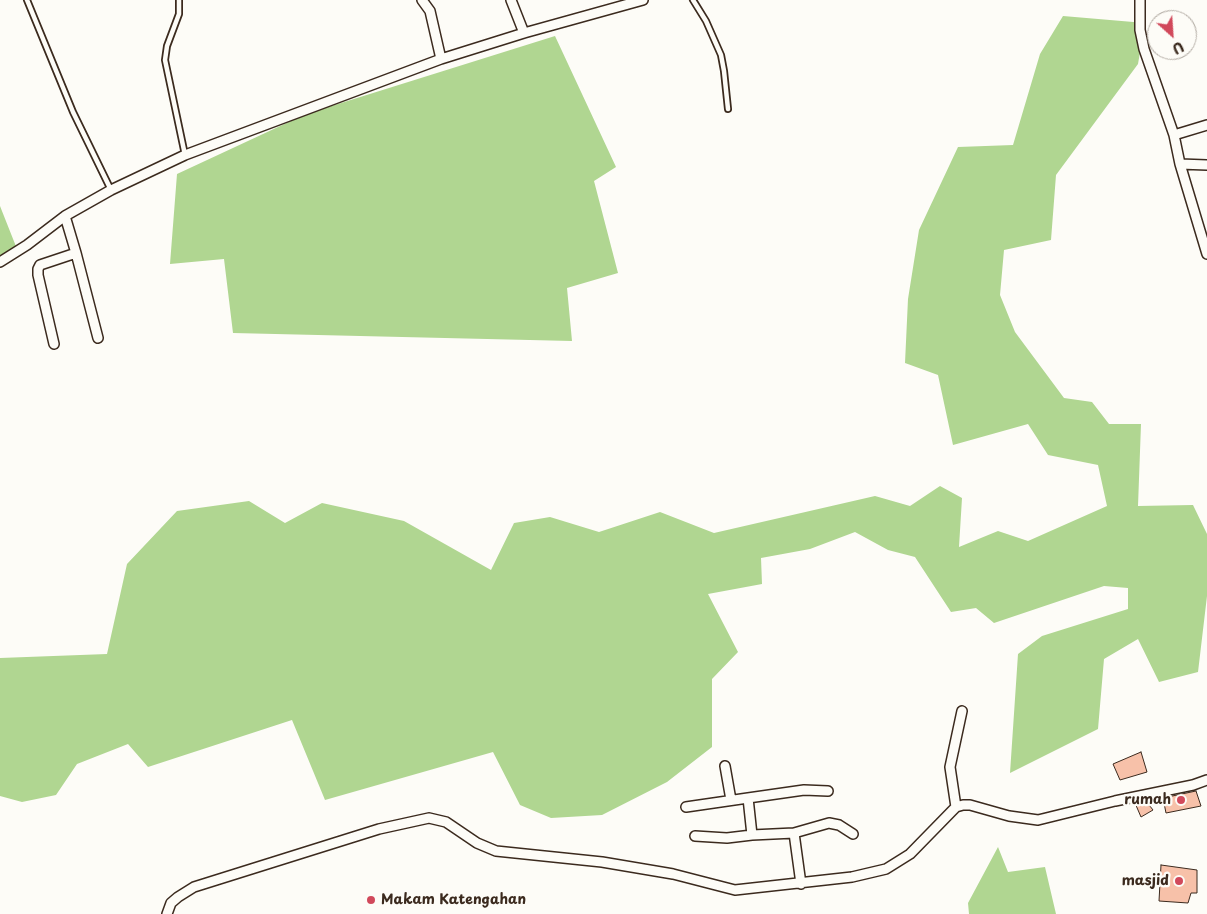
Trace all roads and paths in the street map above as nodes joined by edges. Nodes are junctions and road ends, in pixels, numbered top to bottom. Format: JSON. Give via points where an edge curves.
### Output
{"nodes":[{"id":1,"x":27,"y":0,"type":"edge"},
{"id":2,"x":180,"y":0,"type":"edge"},
{"id":3,"x":422,"y":0,"type":"edge"},
{"id":4,"x":511,"y":0,"type":"edge"},
{"id":5,"x":643,"y":0,"type":"edge"},
{"id":6,"x":693,"y":0,"type":"edge"},
{"id":7,"x":1140,"y":0,"type":"edge"},
{"id":8,"x":524,"y":34,"type":"junction"},
{"id":9,"x":441,"y":59,"type":"junction"},
{"id":10,"x":728,"y":109,"type":"dead end"},
{"id":11,"x":1207,"y":125,"type":"edge"},
{"id":12,"x":1174,"y":135,"type":"junction"},
{"id":13,"x":185,"y":155,"type":"junction"},
{"id":14,"x":1180,"y":164,"type":"junction"},
{"id":15,"x":1207,"y":165,"type":"edge"},
{"id":16,"x":111,"y":190,"type":"junction"},
{"id":17,"x":65,"y":216,"type":"junction"},
{"id":18,"x":76,"y":252,"type":"junction"},
{"id":19,"x":1207,"y":254,"type":"edge"},
{"id":20,"x":0,"y":262,"type":"edge"},
{"id":21,"x":98,"y":338,"type":"dead end"},
{"id":22,"x":54,"y":344,"type":"dead end"},
{"id":23,"x":962,"y":711,"type":"dead end"},
{"id":24,"x":725,"y":766,"type":"dead end"},
{"id":25,"x":1207,"y":780,"type":"edge"},
{"id":26,"x":828,"y":791,"type":"dead end"},
{"id":27,"x":748,"y":798,"type":"junction"},
{"id":28,"x":731,"y":800,"type":"junction"},
{"id":29,"x":686,"y":807,"type":"dead end"},
{"id":30,"x":956,"y":807,"type":"junction"},
{"id":31,"x":794,"y":833,"type":"junction"},
{"id":32,"x":853,"y":834,"type":"dead end"},
{"id":33,"x":752,"y":835,"type":"junction"},
{"id":34,"x":694,"y":836,"type":"dead end"},
{"id":35,"x":801,"y":884,"type":"junction"},
{"id":36,"x":167,"y":914,"type":"edge"}],
"edges":[{"from":1,"to":16,"type":"lane","via":[[73,112]]},
{"from":2,"to":13,"type":"lane","via":[[165,60]]},
{"from":3,"to":9,"type":"street","via":[[430,11]]},
{"from":4,"to":8,"type":"street"},
{"from":5,"to":8,"type":"street"},
{"from":6,"to":10,"type":"lane","via":[[721,55]]},
{"from":7,"to":12,"type":"street","via":[[1144,49]]},
{"from":8,"to":9,"type":"street"},
{"from":9,"to":13,"type":"street"},
{"from":11,"to":12,"type":"street"},
{"from":12,"to":14,"type":"street"},
{"from":13,"to":16,"type":"street"},
{"from":14,"to":15,"type":"street"},
{"from":14,"to":19,"type":"street"},
{"from":16,"to":17,"type":"street"},
{"from":17,"to":18,"type":"street"},
{"from":17,"to":20,"type":"street"},
{"from":18,"to":21,"type":"street"},
{"from":18,"to":22,"type":"street","via":[[40,265],[38,269]]},
{"from":23,"to":30,"type":"street","via":[[950,767]]},
{"from":24,"to":28,"type":"street"},
{"from":25,"to":30,"type":"street","via":[[1038,820],[970,805]]},
{"from":26,"to":27,"type":"street","via":[[804,790]]},
{"from":27,"to":28,"type":"street"},
{"from":27,"to":33,"type":"street"},
{"from":28,"to":29,"type":"street"},
{"from":30,"to":35,"type":"street","via":[[910,854],[886,869]]},
{"from":31,"to":32,"type":"street","via":[[829,823]]},
{"from":31,"to":33,"type":"street"},
{"from":31,"to":35,"type":"street"},
{"from":33,"to":34,"type":"street","via":[[728,838]]},
{"from":35,"to":36,"type":"street","via":[[735,890],[673,874],[602,862],[496,851],[477,843],[446,822],[429,818],[379,829],[194,887],[170,904]]}]}
